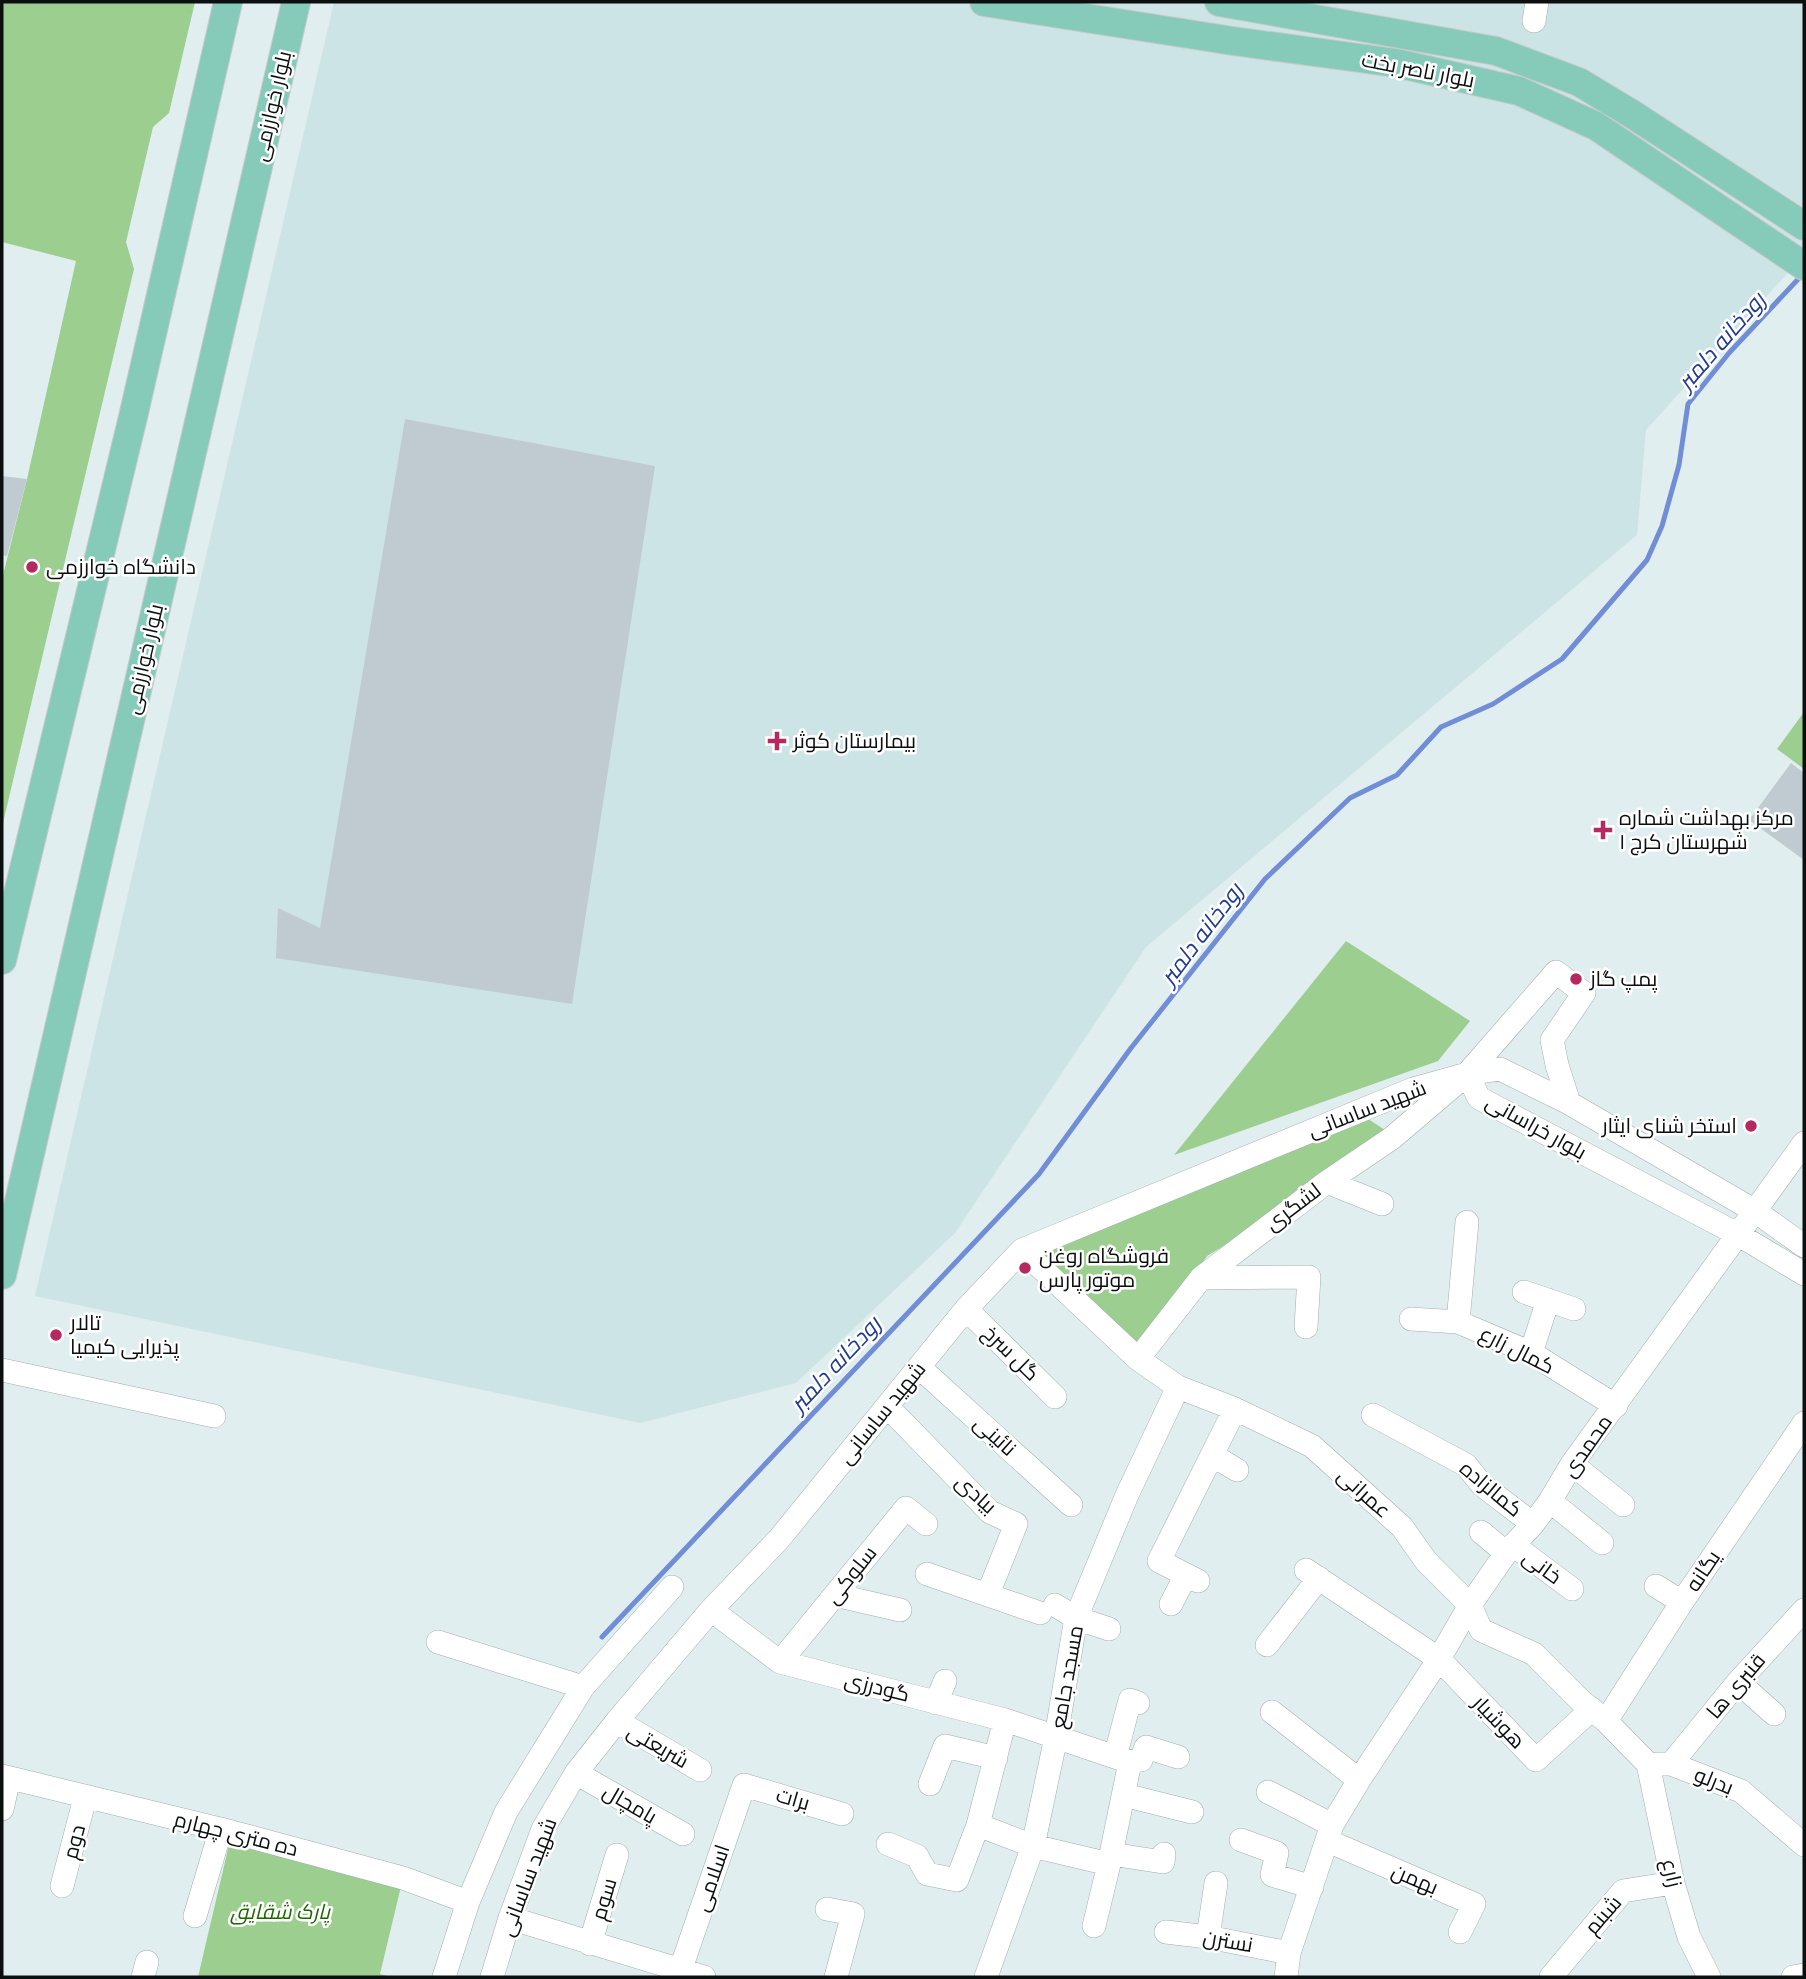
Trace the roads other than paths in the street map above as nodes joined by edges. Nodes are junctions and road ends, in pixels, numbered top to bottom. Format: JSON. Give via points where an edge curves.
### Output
{"nodes":[{"id":1,"x":228,"y":2,"type":"edge"},
{"id":2,"x":296,"y":2,"type":"edge"},
{"id":3,"x":984,"y":2,"type":"edge"},
{"id":4,"x":1219,"y":2,"type":"edge"},
{"id":5,"x":1804,"y":226,"type":"edge"},
{"id":6,"x":1795,"y":260,"type":"edge"},
{"id":7,"x":2,"y":960,"type":"edge"},
{"id":8,"x":1467,"y":1074,"type":"junction"},
{"id":9,"x":1569,"y":1103,"type":"junction"},
{"id":10,"x":1804,"y":1143,"type":"edge"},
{"id":11,"x":1326,"y":1182,"type":"junction"},
{"id":12,"x":1382,"y":1205,"type":"dead end"},
{"id":13,"x":1755,"y":1211,"type":"junction"},
{"id":14,"x":1467,"y":1222,"type":"dead end"},
{"id":15,"x":1740,"y":1235,"type":"junction"},
{"id":16,"x":1804,"y":1246,"type":"edge"},
{"id":17,"x":1021,"y":1250,"type":"junction"},
{"id":18,"x":1804,"y":1274,"type":"edge"},
{"id":19,"x":2,"y":1275,"type":"edge"},
{"id":20,"x":1201,"y":1278,"type":"junction"},
{"id":21,"x":1524,"y":1292,"type":"dead end"},
{"id":22,"x":1548,"y":1300,"type":"junction"},
{"id":23,"x":966,"y":1309,"type":"junction"},
{"id":24,"x":1574,"y":1309,"type":"dead end"},
{"id":25,"x":1411,"y":1319,"type":"dead end"},
{"id":26,"x":1458,"y":1322,"type":"junction"},
{"id":27,"x":1306,"y":1327,"type":"dead end"},
{"id":28,"x":1531,"y":1353,"type":"junction"},
{"id":29,"x":1138,"y":1359,"type":"junction"},
{"id":30,"x":919,"y":1367,"type":"junction"},
{"id":31,"x":2,"y":1370,"type":"edge"},
{"id":32,"x":1178,"y":1387,"type":"junction"},
{"id":33,"x":1055,"y":1397,"type":"dead end"},
{"id":34,"x":887,"y":1406,"type":"junction"},
{"id":35,"x":1616,"y":1406,"type":"junction"},
{"id":36,"x":1235,"y":1409,"type":"junction"},
{"id":37,"x":1373,"y":1415,"type":"dead end"},
{"id":38,"x":214,"y":1416,"type":"dead end"},
{"id":39,"x":1804,"y":1423,"type":"edge"},
{"id":40,"x":1212,"y":1455,"type":"junction"},
{"id":41,"x":1572,"y":1464,"type":"junction"},
{"id":42,"x":1237,"y":1470,"type":"dead end"},
{"id":43,"x":1550,"y":1501,"type":"junction"},
{"id":44,"x":1071,"y":1505,"type":"dead end"},
{"id":45,"x":1623,"y":1505,"type":"dead end"},
{"id":46,"x":926,"y":1524,"type":"dead end"},
{"id":47,"x":1533,"y":1524,"type":"junction"},
{"id":48,"x":1481,"y":1532,"type":"dead end"},
{"id":49,"x":1602,"y":1543,"type":"dead end"},
{"id":50,"x":1509,"y":1549,"type":"junction"},
{"id":51,"x":927,"y":1574,"type":"dead end"},
{"id":52,"x":1656,"y":1586,"type":"dead end"},
{"id":53,"x":672,"y":1587,"type":"dead end"},
{"id":54,"x":1572,"y":1589,"type":"dead end"},
{"id":55,"x":988,"y":1594,"type":"junction"},
{"id":56,"x":835,"y":1595,"type":"junction"},
{"id":57,"x":1682,"y":1602,"type":"junction"},
{"id":58,"x":1171,"y":1604,"type":"dead end"},
{"id":59,"x":1470,"y":1605,"type":"junction"},
{"id":60,"x":711,"y":1610,"type":"junction"},
{"id":61,"x":900,"y":1610,"type":"dead end"},
{"id":62,"x":1804,"y":1610,"type":"edge"},
{"id":63,"x":1076,"y":1619,"type":"junction"},
{"id":64,"x":1109,"y":1629,"type":"dead end"},
{"id":65,"x":438,"y":1642,"type":"dead end"},
{"id":66,"x":1267,"y":1645,"type":"dead end"},
{"id":67,"x":1439,"y":1659,"type":"junction"},
{"id":68,"x":780,"y":1662,"type":"junction"},
{"id":69,"x":945,"y":1681,"type":"dead end"},
{"id":70,"x":1738,"y":1682,"type":"junction"},
{"id":71,"x":583,"y":1687,"type":"junction"},
{"id":72,"x":936,"y":1703,"type":"junction"},
{"id":73,"x":1138,"y":1703,"type":"dead end"},
{"id":74,"x":1272,"y":1712,"type":"dead end"},
{"id":75,"x":1774,"y":1714,"type":"dead end"},
{"id":76,"x":1599,"y":1715,"type":"junction"},
{"id":77,"x":1005,"y":1720,"type":"junction"},
{"id":78,"x":617,"y":1721,"type":"junction"},
{"id":79,"x":1056,"y":1737,"type":"junction"},
{"id":80,"x":1178,"y":1757,"type":"dead end"},
{"id":81,"x":996,"y":1758,"type":"junction"},
{"id":82,"x":1123,"y":1760,"type":"junction"},
{"id":83,"x":1648,"y":1764,"type":"junction"},
{"id":84,"x":1671,"y":1764,"type":"junction"},
{"id":85,"x":700,"y":1770,"type":"dead end"},
{"id":86,"x":576,"y":1773,"type":"junction"},
{"id":87,"x":5,"y":1777,"type":"edge"},
{"id":88,"x":1359,"y":1780,"type":"junction"},
{"id":89,"x":930,"y":1784,"type":"dead end"},
{"id":90,"x":744,"y":1785,"type":"joint"},
{"id":91,"x":1268,"y":1792,"type":"dead end"},
{"id":92,"x":1124,"y":1795,"type":"junction"},
{"id":93,"x":85,"y":1798,"type":"junction"},
{"id":94,"x":2,"y":1809,"type":"edge"},
{"id":95,"x":1192,"y":1812,"type":"dead end"},
{"id":96,"x":842,"y":1814,"type":"dead end"},
{"id":97,"x":978,"y":1825,"type":"junction"},
{"id":98,"x":221,"y":1829,"type":"junction"},
{"id":99,"x":1330,"y":1833,"type":"junction"},
{"id":100,"x":683,"y":1834,"type":"dead end"},
{"id":101,"x":1241,"y":1840,"type":"dead end"},
{"id":102,"x":888,"y":1844,"type":"dead end"},
{"id":103,"x":1804,"y":1844,"type":"edge"},
{"id":104,"x":1033,"y":1846,"type":"junction"},
{"id":105,"x":1164,"y":1854,"type":"dead end"},
{"id":106,"x":1110,"y":1859,"type":"junction"},
{"id":107,"x":621,"y":1862,"type":"dead end"},
{"id":108,"x":1216,"y":1883,"type":"dead end"},
{"id":109,"x":1673,"y":1883,"type":"junction"},
{"id":110,"x":62,"y":1886,"type":"dead end"},
{"id":111,"x":1312,"y":1887,"type":"junction"},
{"id":112,"x":468,"y":1902,"type":"junction"},
{"id":113,"x":827,"y":1909,"type":"dead end"},
{"id":114,"x":195,"y":1916,"type":"dead end"},
{"id":115,"x":510,"y":1919,"type":"junction"},
{"id":116,"x":1094,"y":1926,"type":"dead end"},
{"id":117,"x":1166,"y":1932,"type":"dead end"},
{"id":118,"x":1460,"y":1932,"type":"dead end"},
{"id":119,"x":1208,"y":1937,"type":"junction"},
{"id":120,"x":590,"y":1944,"type":"junction"},
{"id":121,"x":1289,"y":1953,"type":"junction"},
{"id":122,"x":679,"y":1974,"type":"edge"},
{"id":123,"x":1804,"y":1975,"type":"edge"},
{"id":124,"x":444,"y":1977,"type":"edge"},
{"id":125,"x":492,"y":1977,"type":"edge"},
{"id":126,"x":704,"y":1977,"type":"edge"},
{"id":127,"x":836,"y":1977,"type":"edge"},
{"id":128,"x":986,"y":1977,"type":"edge"},
{"id":129,"x":1286,"y":1977,"type":"edge"},
{"id":130,"x":1551,"y":1977,"type":"edge"},
{"id":131,"x":1709,"y":1977,"type":"edge"},
{"id":132,"x":1793,"y":1977,"type":"edge"}],
"edges":[{"from":1,"to":7,"type":"main road"},
{"from":2,"to":19,"type":"main road","name":"بلوار خوارزمی"},
{"from":3,"to":6,"type":"main road","name":"بلوار ناصر بخت","via":[[1396,63],[1519,91],[1596,126]]},
{"from":4,"to":5,"type":"main road","name":"بلوار ناصر بخت","via":[[1496,51],[1567,78],[1632,114]]},
{"from":8,"to":9,"type":"street","name":"بلوار خراسانی","via":[[1500,1069]]},
{"from":8,"to":9,"type":"street","name":"لشگری","via":[[1556,972],[1584,993],[1552,1040]]},
{"from":8,"to":11,"type":"street","name":"لشگری","via":[[1392,1138]]},
{"from":8,"to":15,"type":"street","name":"بلوار خراسانی","via":[[1479,1098]]},
{"from":8,"to":17,"type":"street","name":"شهید ساسانی","via":[[1356,1111]]},
{"from":9,"to":13,"type":"street","name":"بلوار خراسانی"},
{"from":10,"to":13,"type":"street","name":"محمدی"},
{"from":11,"to":12,"type":"street"},
{"from":11,"to":20,"type":"street","name":"لشگری"},
{"from":13,"to":15,"type":"street","name":"محمدی"},
{"from":13,"to":16,"type":"street","name":"بلوار خراسانی"},
{"from":14,"to":26,"type":"street"},
{"from":15,"to":18,"type":"street","name":"بلوار خراسانی"},
{"from":15,"to":35,"type":"street","name":"محمدی"},
{"from":17,"to":23,"type":"street","name":"شهید ساسانی"},
{"from":17,"to":29,"type":"street","name":"عمرانی"},
{"from":20,"to":27,"type":"street","via":[[1309,1277]]},
{"from":20,"to":29,"type":"street","name":"لشگری"},
{"from":21,"to":22,"type":"street"},
{"from":22,"to":24,"type":"street"},
{"from":22,"to":28,"type":"street"},
{"from":23,"to":30,"type":"street","name":"شهید ساسانی"},
{"from":23,"to":33,"type":"street","name":"گل سرخ"},
{"from":25,"to":26,"type":"street","name":"کمال زارع"},
{"from":26,"to":28,"type":"street","name":"کمال زارع"},
{"from":28,"to":35,"type":"street","name":"کمال زارع"},
{"from":29,"to":32,"type":"street","name":"عمرانی"},
{"from":30,"to":34,"type":"street","name":"شهید ساسانی"},
{"from":30,"to":44,"type":"street","name":"نائینی"},
{"from":31,"to":38,"type":"street"},
{"from":32,"to":36,"type":"street","name":"عمرانی"},
{"from":32,"to":63,"type":"street","name":"مسجد جامع"},
{"from":34,"to":55,"type":"street","name":"بیادی","via":[[990,1512],[1016,1524]]},
{"from":34,"to":60,"type":"street","name":"شهید ساسانی","via":[[779,1539]]},
{"from":35,"to":41,"type":"street","name":"محمدی"},
{"from":36,"to":40,"type":"street"},
{"from":36,"to":59,"type":"street","name":"عمرانی","via":[[1312,1446],[1402,1527],[1426,1561]]},
{"from":37,"to":47,"type":"street","name":"کمالزاده","via":[[1466,1465],[1482,1485]]},
{"from":39,"to":57,"type":"street","name":"یگانه"},
{"from":40,"to":42,"type":"street"},
{"from":40,"to":58,"type":"street","via":[[1159,1561],[1192,1578]]},
{"from":41,"to":43,"type":"street","name":"محمدی"},
{"from":41,"to":45,"type":"street"},
{"from":43,"to":47,"type":"street","name":"محمدی"},
{"from":43,"to":49,"type":"street"},
{"from":46,"to":56,"type":"street","name":"سلوکی","via":[[906,1508]]},
{"from":47,"to":50,"type":"street","name":"محمدی"},
{"from":48,"to":50,"type":"street","name":"خانی"},
{"from":50,"to":54,"type":"street","name":"خانی"},
{"from":50,"to":59,"type":"street","name":"محمدی"},
{"from":51,"to":55,"type":"street"},
{"from":52,"to":57,"type":"street"},
{"from":53,"to":71,"type":"street","name":"شهید ساسانی"},
{"from":55,"to":63,"type":"street"},
{"from":56,"to":61,"type":"street"},
{"from":56,"to":68,"type":"street","name":"سلوکی"},
{"from":57,"to":76,"type":"street","name":"یگانه"},
{"from":59,"to":67,"type":"street","name":"محمدی"},
{"from":59,"to":76,"type":"street","via":[[1482,1630],[1534,1654]]},
{"from":60,"to":68,"type":"street","name":"گودرزی"},
{"from":60,"to":78,"type":"street","name":"شهید ساسانی"},
{"from":62,"to":70,"type":"street","name":"قنبری ها"},
{"from":63,"to":64,"type":"street"},
{"from":63,"to":79,"type":"street","name":"مسجد جامع"},
{"from":65,"to":71,"type":"street"},
{"from":66,"to":67,"type":"street","via":[[1312,1574]]},
{"from":67,"to":76,"type":"street","name":"هوشیار","via":[[1536,1760]]},
{"from":67,"to":88,"type":"street","name":"محمدی"},
{"from":68,"to":72,"type":"street","name":"گودرزی"},
{"from":69,"to":72,"type":"street"},
{"from":70,"to":75,"type":"street"},
{"from":70,"to":84,"type":"street","name":"قنبری ها"},
{"from":71,"to":112,"type":"street","name":"شهید ساسانی","via":[[506,1812]]},
{"from":72,"to":77,"type":"street","name":"گودرزی"},
{"from":73,"to":82,"type":"street","via":[[1130,1700]]},
{"from":74,"to":88,"type":"street"},
{"from":76,"to":83,"type":"street"},
{"from":77,"to":79,"type":"street","name":"گودرزی"},
{"from":77,"to":81,"type":"street"},
{"from":78,"to":85,"type":"street","name":"شریعتی"},
{"from":78,"to":86,"type":"street","name":"شهید ساسانی"},
{"from":79,"to":82,"type":"street","name":"گودرزی"},
{"from":79,"to":104,"type":"street","name":"مسجد جامع"},
{"from":80,"to":82,"type":"street","via":[[1146,1747],[1141,1760]]},
{"from":81,"to":89,"type":"street","via":[[944,1746]]},
{"from":81,"to":97,"type":"street"},
{"from":82,"to":92,"type":"street"},
{"from":83,"to":84,"type":"street","name":"بدرلو"},
{"from":83,"to":109,"type":"street","name":"زارع"},
{"from":84,"to":103,"type":"street","name":"بدرلو","via":[[1741,1791]]},
{"from":86,"to":100,"type":"street","name":"پامچال"},
{"from":86,"to":115,"type":"street","name":"شهید ساسانی","via":[[543,1829]]},
{"from":87,"to":93,"type":"street","name":"ده متری چهارم"},
{"from":87,"to":94,"type":"street"},
{"from":88,"to":99,"type":"street","name":"محمدی"},
{"from":90,"to":96,"type":"street","name":"برات"},
{"from":90,"to":122,"type":"street","name":"اسلامی"},
{"from":91,"to":99,"type":"street"},
{"from":92,"to":95,"type":"street"},
{"from":92,"to":106,"type":"street"},
{"from":93,"to":98,"type":"street","name":"ده متری چهارم"},
{"from":93,"to":110,"type":"street","name":"دوم"},
{"from":97,"to":102,"type":"street","via":[[957,1880],[927,1874],[917,1856]]},
{"from":97,"to":104,"type":"street"},
{"from":98,"to":112,"type":"street","name":"ده متری چهارم","via":[[403,1878]]},
{"from":98,"to":114,"type":"street"},
{"from":99,"to":111,"type":"street","name":"محمدی"},
{"from":99,"to":118,"type":"street","name":"بهمن","via":[[1474,1904]]},
{"from":101,"to":111,"type":"street","via":[[1277,1853],[1272,1875]]},
{"from":104,"to":106,"type":"street"},
{"from":104,"to":128,"type":"street","name":"مسجد جامع"},
{"from":105,"to":106,"type":"street","via":[[1163,1862]]},
{"from":106,"to":116,"type":"street"},
{"from":107,"to":120,"type":"street","name":"سوم","via":[[613,1897]]},
{"from":108,"to":119,"type":"street"},
{"from":109,"to":130,"type":"street","name":"شبنم","via":[[1623,1891]]},
{"from":109,"to":131,"type":"street","name":"زارع","via":[[1689,1937]]},
{"from":111,"to":121,"type":"street","name":"محمدی"},
{"from":112,"to":124,"type":"street","name":"شهید ساسانی"},
{"from":113,"to":127,"type":"street","via":[[853,1914]]},
{"from":115,"to":120,"type":"street"},
{"from":115,"to":125,"type":"street","name":"شهید ساسانی"},
{"from":117,"to":119,"type":"street","name":"نسترن"},
{"from":119,"to":121,"type":"street","name":"نسترن"},
{"from":120,"to":122,"type":"street"},
{"from":121,"to":129,"type":"street","name":"محمدی"},
{"from":122,"to":126,"type":"street"},
{"from":123,"to":132,"type":"street"}]}
